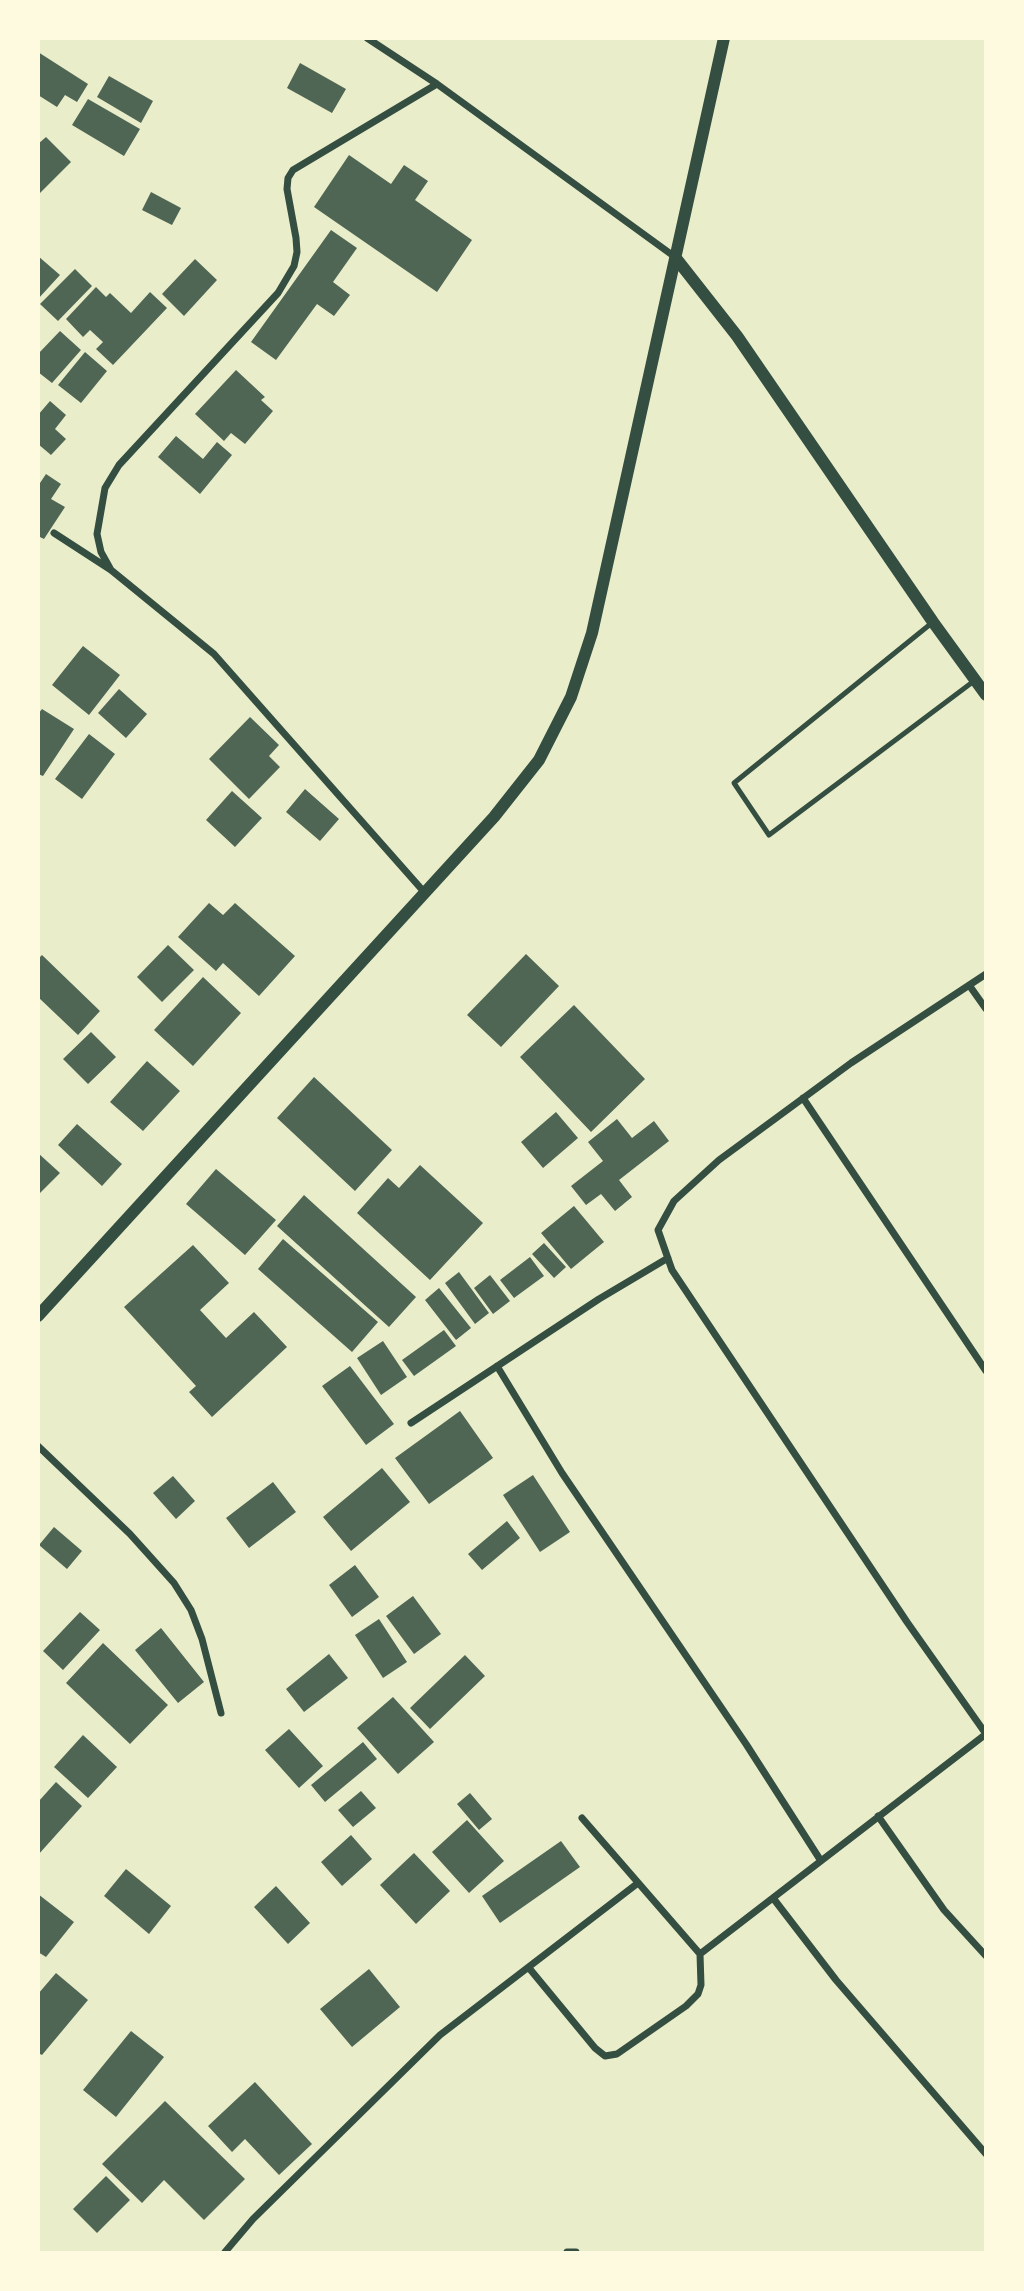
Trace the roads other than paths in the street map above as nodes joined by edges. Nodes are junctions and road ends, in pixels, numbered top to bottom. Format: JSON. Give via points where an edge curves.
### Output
{"nodes":[{"id":1,"x":367,"y":38,"type":"edge"},
{"id":2,"x":724,"y":38,"type":"edge"},
{"id":3,"x":436,"y":84,"type":"junction"},
{"id":4,"x":675,"y":257,"type":"junction"},
{"id":5,"x":54,"y":533,"type":"dead end"},
{"id":6,"x":111,"y":570,"type":"junction"},
{"id":7,"x":933,"y":622,"type":"junction"},
{"id":8,"x":975,"y":680,"type":"junction"},
{"id":9,"x":985,"y":695,"type":"edge"},
{"id":10,"x":425,"y":893,"type":"junction"},
{"id":11,"x":985,"y":974,"type":"edge"},
{"id":12,"x":969,"y":985,"type":"junction"},
{"id":13,"x":985,"y":1009,"type":"edge"},
{"id":14,"x":803,"y":1098,"type":"junction"},
{"id":15,"x":668,"y":1258,"type":"junction"},
{"id":16,"x":38,"y":1316,"type":"edge"},
{"id":17,"x":497,"y":1366,"type":"junction"},
{"id":18,"x":985,"y":1371,"type":"edge"},
{"id":19,"x":411,"y":1423,"type":"dead end"},
{"id":20,"x":38,"y":1446,"type":"edge"},
{"id":21,"x":221,"y":1713,"type":"dead end"},
{"id":22,"x":985,"y":1734,"type":"edge"},
{"id":23,"x":878,"y":1816,"type":"junction"},
{"id":24,"x":582,"y":1818,"type":"dead end"},
{"id":25,"x":821,"y":1861,"type":"junction"},
{"id":26,"x":638,"y":1883,"type":"junction"},
{"id":27,"x":773,"y":1898,"type":"junction"},
{"id":28,"x":700,"y":1954,"type":"junction"},
{"id":29,"x":985,"y":1956,"type":"edge"},
{"id":30,"x":530,"y":1968,"type":"junction"},
{"id":31,"x":985,"y":2154,"type":"edge"},
{"id":32,"x":225,"y":2252,"type":"edge"},
{"id":33,"x":567,"y":2252,"type":"edge"},
{"id":34,"x":576,"y":2252,"type":"edge"}],
"edges":[{"from":1,"to":3,"type":"street"},
{"from":2,"to":4,"type":"street"},
{"from":3,"to":4,"type":"street"},
{"from":3,"to":6,"type":"street","via":[[293,170],[286,189],[297,245],[294,266],[278,293],[118,465],[105,488],[97,534]]},
{"from":4,"to":7,"type":"street","via":[[737,336]]},
{"from":4,"to":10,"type":"street","via":[[592,633],[571,697],[539,760]]},
{"from":5,"to":6,"type":"street"},
{"from":6,"to":10,"type":"street","via":[[214,654]]},
{"from":7,"to":8,"type":"street"},
{"from":7,"to":8,"type":"lane","via":[[734,783],[769,835]]},
{"from":8,"to":9,"type":"street"},
{"from":10,"to":16,"type":"street"},
{"from":11,"to":12,"type":"street"},
{"from":12,"to":13,"type":"street"},
{"from":12,"to":14,"type":"street"},
{"from":14,"to":15,"type":"street","via":[[719,1160],[674,1201],[658,1230]]},
{"from":14,"to":18,"type":"street"},
{"from":15,"to":17,"type":"street"},
{"from":15,"to":22,"type":"street"},
{"from":17,"to":19,"type":"street"},
{"from":17,"to":25,"type":"street","via":[[562,1472]]},
{"from":20,"to":21,"type":"street","via":[[174,1583],[202,1639]]},
{"from":22,"to":23,"type":"street"},
{"from":23,"to":25,"type":"street"},
{"from":23,"to":29,"type":"street","via":[[944,1910]]},
{"from":24,"to":26,"type":"street"},
{"from":25,"to":27,"type":"street"},
{"from":26,"to":28,"type":"street"},
{"from":26,"to":30,"type":"street"},
{"from":27,"to":28,"type":"street"},
{"from":27,"to":31,"type":"street","via":[[836,1980]]},
{"from":28,"to":30,"type":"street","via":[[701,1984],[694,1999],[611,2056],[595,2048]]},
{"from":30,"to":32,"type":"street","via":[[440,2035]]},
{"from":33,"to":34,"type":"street"}]}
